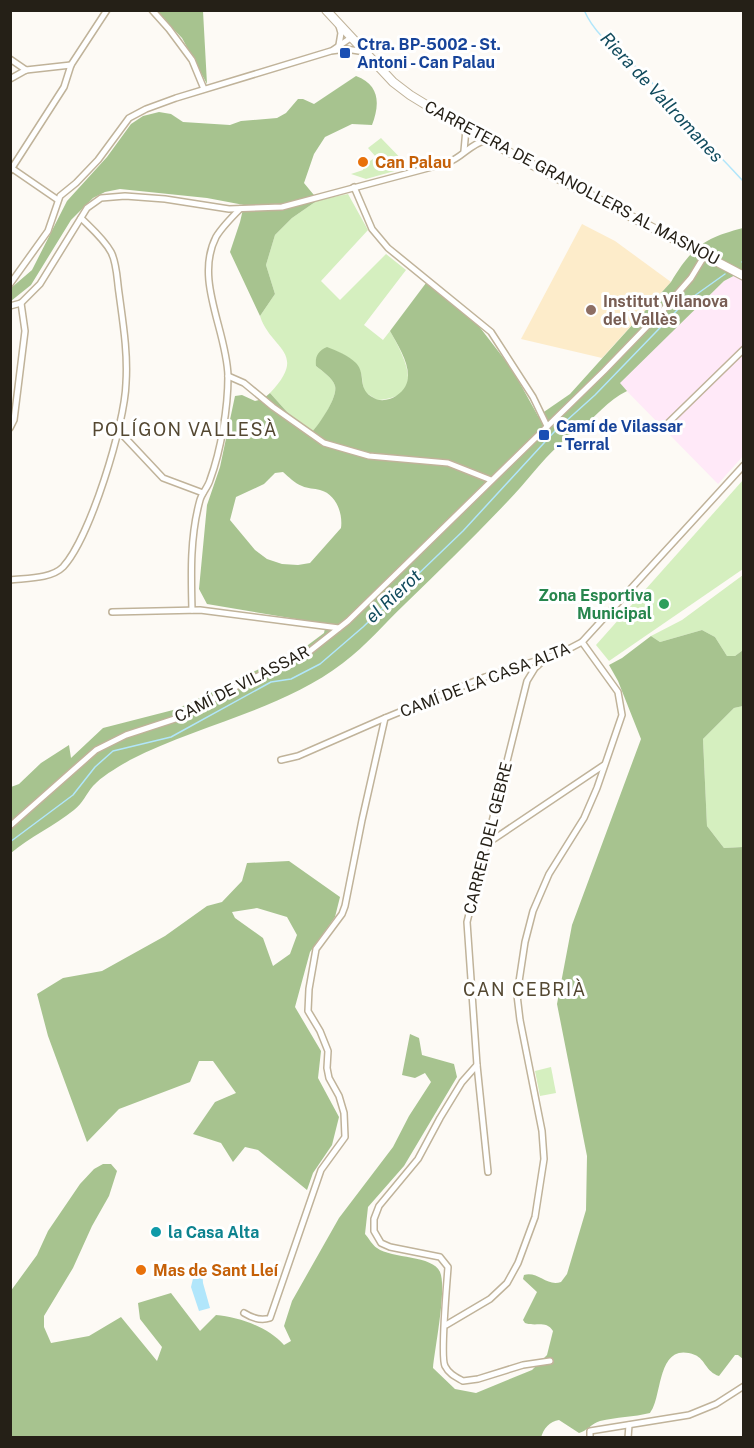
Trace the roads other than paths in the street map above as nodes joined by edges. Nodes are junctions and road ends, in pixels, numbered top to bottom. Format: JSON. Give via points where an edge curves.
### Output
{"nodes":[{"id":1,"x":107,"y":10,"type":"edge"},
{"id":2,"x":152,"y":10,"type":"edge"},
{"id":3,"x":326,"y":10,"type":"edge"},
{"id":4,"x":339,"y":25,"type":"junction"},
{"id":5,"x":352,"y":39,"type":"junction"},
{"id":6,"x":339,"y":45,"type":"junction"},
{"id":7,"x":346,"y":49,"type":"junction"},
{"id":8,"x":331,"y":51,"type":"junction"},
{"id":9,"x":365,"y":52,"type":"junction"},
{"id":10,"x":10,"y":59,"type":"edge"},
{"id":11,"x":71,"y":65,"type":"junction"},
{"id":12,"x":26,"y":70,"type":"junction"},
{"id":13,"x":10,"y":79,"type":"edge"},
{"id":14,"x":204,"y":89,"type":"junction"},
{"id":15,"x":466,"y":129,"type":"junction"},
{"id":16,"x":486,"y":140,"type":"junction"},
{"id":17,"x":464,"y":153,"type":"junction"},
{"id":18,"x":11,"y":168,"type":"edge"},
{"id":19,"x":354,"y":187,"type":"junction"},
{"id":20,"x":58,"y":200,"type":"junction"},
{"id":21,"x":240,"y":209,"type":"junction"},
{"id":22,"x":81,"y":218,"type":"junction"},
{"id":23,"x":705,"y":255,"type":"junction"},
{"id":24,"x":744,"y":276,"type":"edge"},
{"id":25,"x":10,"y":284,"type":"edge"},
{"id":26,"x":21,"y":303,"type":"junction"},
{"id":27,"x":10,"y":306,"type":"edge"},
{"id":28,"x":744,"y":349,"type":"edge"},
{"id":29,"x":228,"y":376,"type":"junction"},
{"id":30,"x":666,"y":425,"type":"dead end"},
{"id":31,"x":547,"y":426,"type":"junction"},
{"id":32,"x":10,"y":428,"type":"edge"},
{"id":33,"x":117,"y":429,"type":"junction"},
{"id":34,"x":744,"y":465,"type":"edge"},
{"id":35,"x":491,"y":480,"type":"junction"},
{"id":36,"x":203,"y":493,"type":"junction"},
{"id":37,"x":10,"y":580,"type":"edge"},
{"id":38,"x":192,"y":610,"type":"junction"},
{"id":39,"x":112,"y":612,"type":"dead end"},
{"id":40,"x":339,"y":628,"type":"junction"},
{"id":41,"x":582,"y":642,"type":"junction"},
{"id":42,"x":548,"y":657,"type":"junction"},
{"id":43,"x":385,"y":718,"type":"junction"},
{"id":44,"x":281,"y":760,"type":"dead end"},
{"id":45,"x":605,"y":764,"type":"junction"},
{"id":46,"x":10,"y":826,"type":"edge"},
{"id":47,"x":484,"y":845,"type":"junction"},
{"id":48,"x":477,"y":1065,"type":"junction"},
{"id":49,"x":488,"y":1172,"type":"dead end"},
{"id":50,"x":244,"y":1313,"type":"dead end"},
{"id":51,"x":446,"y":1325,"type":"junction"},
{"id":52,"x":550,"y":1361,"type":"dead end"},
{"id":53,"x":744,"y":1386,"type":"edge"},
{"id":54,"x":629,"y":1425,"type":"junction"},
{"id":55,"x":590,"y":1434,"type":"edge"},
{"id":56,"x":628,"y":1437,"type":"edge"}],
"edges":[{"from":1,"to":11,"type":"street"},
{"from":2,"to":14,"type":"street","via":[[192,60]]},
{"from":3,"to":4,"type":"main road","name":"CARRETERA DE GRANOLLERS AL MASNOU"},
{"from":4,"to":5,"type":"main road","name":"CARRETERA DE GRANOLLERS AL MASNOU"},
{"from":4,"to":6,"type":"street"},
{"from":5,"to":6,"type":"street"},
{"from":5,"to":7,"type":"street"},
{"from":5,"to":9,"type":"main road","name":"CARRETERA DE GRANOLLERS AL MASNOU"},
{"from":6,"to":8,"type":"street"},
{"from":7,"to":8,"type":"street"},
{"from":7,"to":9,"type":"street"},
{"from":8,"to":14,"type":"street"},
{"from":9,"to":15,"type":"main road","name":"CARRETERA DE GRANOLLERS AL MASNOU","via":[[401,89]]},
{"from":10,"to":12,"type":"street"},
{"from":11,"to":12,"type":"street"},
{"from":11,"to":18,"type":"street","via":[[64,87]]},
{"from":12,"to":13,"type":"street"},
{"from":14,"to":20,"type":"street","via":[[129,118],[98,160]]},
{"from":15,"to":16,"type":"main road","name":"CARRETERA DE GRANOLLERS AL MASNOU"},
{"from":15,"to":17,"type":"street"},
{"from":16,"to":17,"type":"street","via":[[473,144]]},
{"from":16,"to":23,"type":"main road","name":"CARRETERA DE GRANOLLERS AL MASNOU"},
{"from":17,"to":19,"type":"street","via":[[447,163]]},
{"from":18,"to":20,"type":"street"},
{"from":19,"to":21,"type":"street","via":[[282,207]]},
{"from":19,"to":31,"type":"street","via":[[372,229],[388,248],[490,332],[533,397]]},
{"from":20,"to":25,"type":"street","via":[[48,231]]},
{"from":21,"to":22,"type":"street","via":[[126,196],[101,198]]},
{"from":21,"to":29,"type":"street","via":[[216,237],[208,265]]},
{"from":22,"to":26,"type":"street","via":[[40,284]]},
{"from":22,"to":33,"type":"street","via":[[112,254],[126,339],[126,386]]},
{"from":23,"to":24,"type":"main road","name":"CARRETERA DE GRANOLLERS AL MASNOU"},
{"from":23,"to":31,"type":"street","name":"CAMÍ DE VILASSAR","via":[[663,310]]},
{"from":26,"to":27,"type":"street"},
{"from":26,"to":32,"type":"street","via":[[25,331]]},
{"from":28,"to":30,"type":"street"},
{"from":29,"to":35,"type":"street","via":[[244,383],[324,443],[369,456],[448,463]]},
{"from":29,"to":36,"type":"street","via":[[222,435],[210,482]]},
{"from":31,"to":35,"type":"street","name":"CAMÍ DE VILASSAR"},
{"from":33,"to":36,"type":"street","via":[[163,478]]},
{"from":33,"to":37,"type":"street","via":[[100,494],[78,545],[62,569],[45,576]]},
{"from":34,"to":41,"type":"street","name":"CAMÍ DE LA CASA ALTA"},
{"from":35,"to":40,"type":"street","name":"CAMÍ DE VILASSAR"},
{"from":36,"to":38,"type":"street","via":[[192,540]]},
{"from":38,"to":39,"type":"street"},
{"from":38,"to":40,"type":"street"},
{"from":40,"to":46,"type":"street","name":"CAMÍ DE VILASSAR","via":[[310,651],[181,717],[126,735],[96,750]]},
{"from":41,"to":42,"type":"street","name":"CAMÍ DE LA CASA ALTA"},
{"from":41,"to":45,"type":"street","via":[[618,692],[621,706],[622,716]]},
{"from":42,"to":43,"type":"street","name":"CAMÍ DE LA CASA ALTA","via":[[485,677]]},
{"from":42,"to":47,"type":"street","name":"CARRER DEL GEBRE","via":[[527,681]]},
{"from":43,"to":44,"type":"street"},
{"from":43,"to":50,"type":"street","name":"CAMÍ DE LA CASA ALTA","via":[[345,906],[316,949],[309,989],[308,1011],[328,1051],[328,1078],[344,1113],[345,1137],[321,1170],[270,1318],[261,1320]]},
{"from":45,"to":47,"type":"street"},
{"from":45,"to":51,"type":"street","via":[[584,818],[549,874],[532,911],[523,952],[517,995],[544,1159],[536,1217],[507,1283],[490,1299]]},
{"from":47,"to":48,"type":"street","name":"CARRER DEL GEBRE","via":[[466,922]]},
{"from":48,"to":49,"type":"street","name":"CARRER DEL GEBRE"},
{"from":48,"to":51,"type":"street","via":[[462,1082],[418,1159],[379,1206],[374,1219],[374,1231],[381,1243],[440,1257],[448,1267]]},
{"from":51,"to":52,"type":"street","via":[[444,1364],[463,1381]]},
{"from":53,"to":54,"type":"street","via":[[689,1415]]},
{"from":54,"to":55,"type":"street"},
{"from":54,"to":56,"type":"street"}]}
